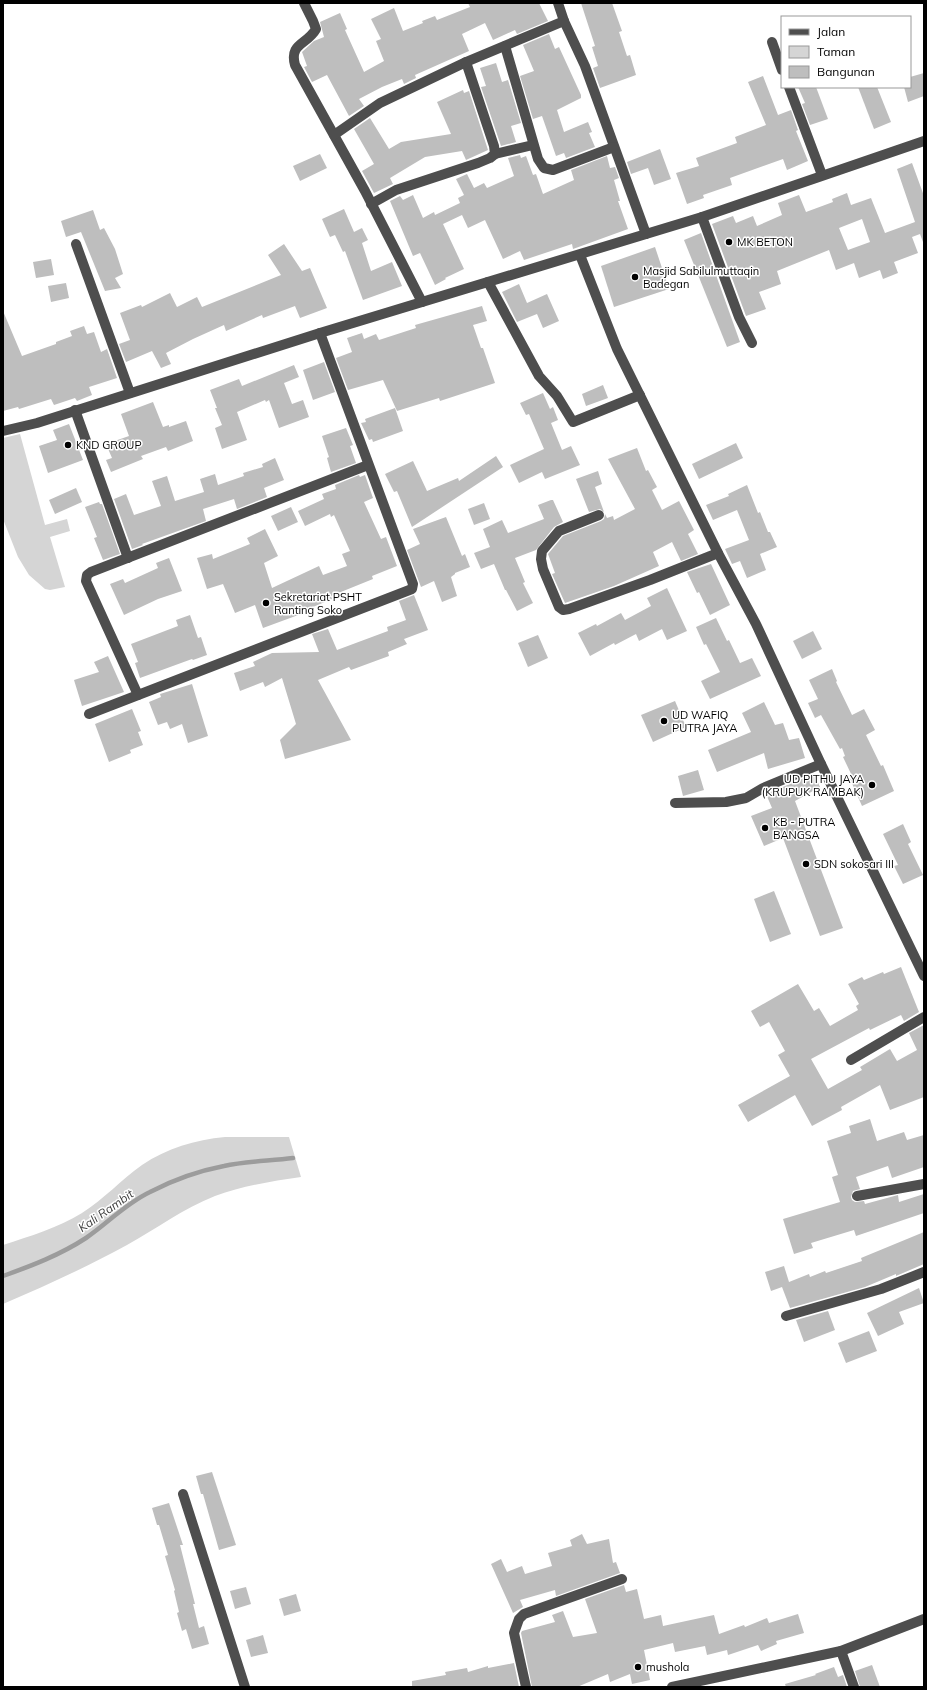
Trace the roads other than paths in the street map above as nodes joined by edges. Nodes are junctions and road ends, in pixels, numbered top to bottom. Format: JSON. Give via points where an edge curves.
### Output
{"nodes":[{"id":1,"x":304,"y":3,"type":"edge"},
{"id":2,"x":558,"y":3,"type":"edge"},
{"id":3,"x":564,"y":21,"type":"junction"},
{"id":4,"x":772,"y":42,"type":"dead end"},
{"id":5,"x":505,"y":46,"type":"junction"},
{"id":6,"x":466,"y":62,"type":"junction"},
{"id":7,"x":781,"y":67,"type":"edge"},
{"id":8,"x":789,"y":88,"type":"edge"},
{"id":9,"x":334,"y":134,"type":"junction"},
{"id":10,"x":924,"y":141,"type":"edge"},
{"id":11,"x":534,"y":145,"type":"junction"},
{"id":12,"x":614,"y":147,"type":"junction"},
{"id":13,"x":495,"y":154,"type":"junction"},
{"id":14,"x":822,"y":175,"type":"junction"},
{"id":15,"x":372,"y":204,"type":"junction"},
{"id":16,"x":702,"y":217,"type":"junction"},
{"id":17,"x":646,"y":234,"type":"junction"},
{"id":18,"x":76,"y":244,"type":"dead end"},
{"id":19,"x":580,"y":255,"type":"junction"},
{"id":20,"x":488,"y":282,"type":"junction"},
{"id":21,"x":422,"y":302,"type":"junction"},
{"id":22,"x":320,"y":333,"type":"junction"},
{"id":23,"x":752,"y":343,"type":"dead end"},
{"id":24,"x":130,"y":393,"type":"junction"},
{"id":25,"x":640,"y":395,"type":"junction"},
{"id":26,"x":75,"y":410,"type":"junction"},
{"id":27,"x":3,"y":431,"type":"edge"},
{"id":28,"x":368,"y":465,"type":"junction"},
{"id":29,"x":599,"y":515,"type":"dead end"},
{"id":30,"x":718,"y":553,"type":"junction"},
{"id":31,"x":128,"y":558,"type":"junction"},
{"id":32,"x":138,"y":695,"type":"junction"},
{"id":33,"x":89,"y":714,"type":"dead end"},
{"id":34,"x":821,"y":764,"type":"junction"},
{"id":35,"x":675,"y":803,"type":"dead end"},
{"id":36,"x":924,"y":976,"type":"edge"},
{"id":37,"x":924,"y":1017,"type":"edge"},
{"id":38,"x":851,"y":1060,"type":"dead end"},
{"id":39,"x":924,"y":1184,"type":"edge"},
{"id":40,"x":856,"y":1196,"type":"dead end"},
{"id":41,"x":924,"y":1272,"type":"edge"},
{"id":42,"x":786,"y":1316,"type":"dead end"},
{"id":43,"x":183,"y":1494,"type":"dead end"},
{"id":44,"x":622,"y":1579,"type":"dead end"},
{"id":45,"x":924,"y":1619,"type":"edge"},
{"id":46,"x":841,"y":1651,"type":"junction"},
{"id":47,"x":244,"y":1687,"type":"edge"},
{"id":48,"x":526,"y":1687,"type":"edge"},
{"id":49,"x":672,"y":1687,"type":"edge"},
{"id":50,"x":854,"y":1687,"type":"edge"}],
"edges":[{"from":1,"to":9,"type":"street","via":[[316,29],[312,36],[294,51],[294,65]]},
{"from":2,"to":3,"type":"street"},
{"from":3,"to":5,"type":"street"},
{"from":3,"to":12,"type":"street"},
{"from":4,"to":7,"type":"street"},
{"from":5,"to":6,"type":"street"},
{"from":5,"to":11,"type":"street"},
{"from":6,"to":9,"type":"street","via":[[380,103]]},
{"from":6,"to":13,"type":"street"},
{"from":8,"to":14,"type":"street"},
{"from":9,"to":15,"type":"street"},
{"from":10,"to":14,"type":"street"},
{"from":11,"to":12,"type":"street","via":[[538,160],[544,168],[553,170]]},
{"from":11,"to":13,"type":"street"},
{"from":12,"to":17,"type":"street"},
{"from":13,"to":15,"type":"street","via":[[478,163],[396,190]]},
{"from":14,"to":16,"type":"street"},
{"from":15,"to":21,"type":"street"},
{"from":16,"to":17,"type":"street"},
{"from":16,"to":23,"type":"street","via":[[739,317]]},
{"from":17,"to":19,"type":"street"},
{"from":18,"to":24,"type":"street"},
{"from":19,"to":20,"type":"street"},
{"from":19,"to":25,"type":"street","via":[[617,349]]},
{"from":20,"to":21,"type":"street"},
{"from":20,"to":25,"type":"street","via":[[539,376],[557,396],[573,422]]},
{"from":21,"to":22,"type":"street"},
{"from":22,"to":24,"type":"street"},
{"from":22,"to":28,"type":"street"},
{"from":24,"to":26,"type":"street"},
{"from":25,"to":30,"type":"street"},
{"from":26,"to":27,"type":"street"},
{"from":26,"to":31,"type":"street"},
{"from":28,"to":31,"type":"street"},
{"from":28,"to":32,"type":"street","via":[[413,584],[412,590]]},
{"from":29,"to":30,"type":"street","via":[[559,531],[542,551],[543,569],[559,607],[563,610]]},
{"from":30,"to":34,"type":"street","via":[[756,624]]},
{"from":31,"to":32,"type":"street","via":[[91,572],[86,580]]},
{"from":32,"to":33,"type":"street"},
{"from":34,"to":35,"type":"street","via":[[763,788],[746,798],[726,802]]},
{"from":34,"to":36,"type":"street"},
{"from":37,"to":38,"type":"street"},
{"from":39,"to":40,"type":"street"},
{"from":41,"to":42,"type":"street","via":[[881,1289]]},
{"from":43,"to":47,"type":"street"},
{"from":44,"to":48,"type":"street","via":[[524,1614],[519,1619],[514,1633]]},
{"from":45,"to":46,"type":"street"},
{"from":46,"to":49,"type":"street"},
{"from":46,"to":50,"type":"street"}]}
